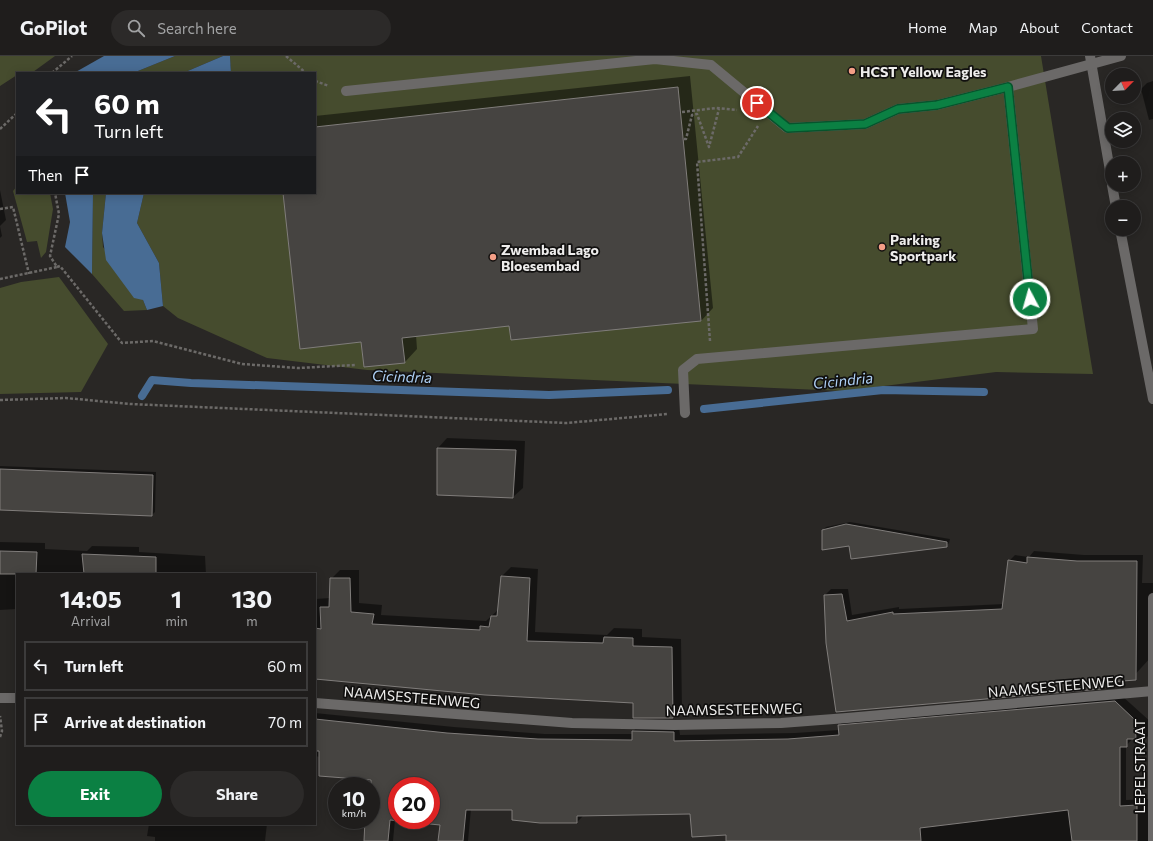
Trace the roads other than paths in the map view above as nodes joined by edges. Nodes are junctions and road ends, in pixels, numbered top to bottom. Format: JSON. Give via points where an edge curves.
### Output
{"nodes":[{"id":1,"x":1121,"y":56,"type":"edge"},
{"id":2,"x":1091,"y":60,"type":"edge"},
{"id":3,"x":1008,"y":87,"type":"junction"},
{"id":4,"x":346,"y":91,"type":"dead end"},
{"id":5,"x":1107,"y":156,"type":"edge"},
{"id":6,"x":1121,"y":236,"type":"edge"},
{"id":7,"x":1153,"y":399,"type":"edge"},
{"id":8,"x":685,"y":413,"type":"road end"},
{"id":9,"x":1153,"y":598,"type":"edge"},
{"id":10,"x":1153,"y":691,"type":"edge"},
{"id":11,"x":0,"y":698,"type":"edge"},
{"id":12,"x":16,"y":698,"type":"edge"},
{"id":13,"x":316,"y":703,"type":"edge"},
{"id":14,"x":1153,"y":841,"type":"edge"}],
"edges":[{"from":1,"to":2,"type":"street"},
{"from":2,"to":3,"type":"street"},
{"from":2,"to":5,"type":"street"},
{"from":3,"to":4,"type":"street","via":[[937,105],[898,109],[865,124],[788,128],[711,65],[655,59]]},
{"from":3,"to":8,"type":"street","via":[[1033,329],[697,359],[683,370]]},
{"from":6,"to":7,"type":"street"},
{"from":9,"to":10,"type":"street","name":"LEPELSTRAAT"},
{"from":10,"to":13,"type":"street","name":"NAAMSESTEENWEG","via":[[781,723],[674,725],[572,723]]},
{"from":10,"to":14,"type":"street","name":"LEPELSTRAAT"},
{"from":11,"to":12,"type":"street"}]}
